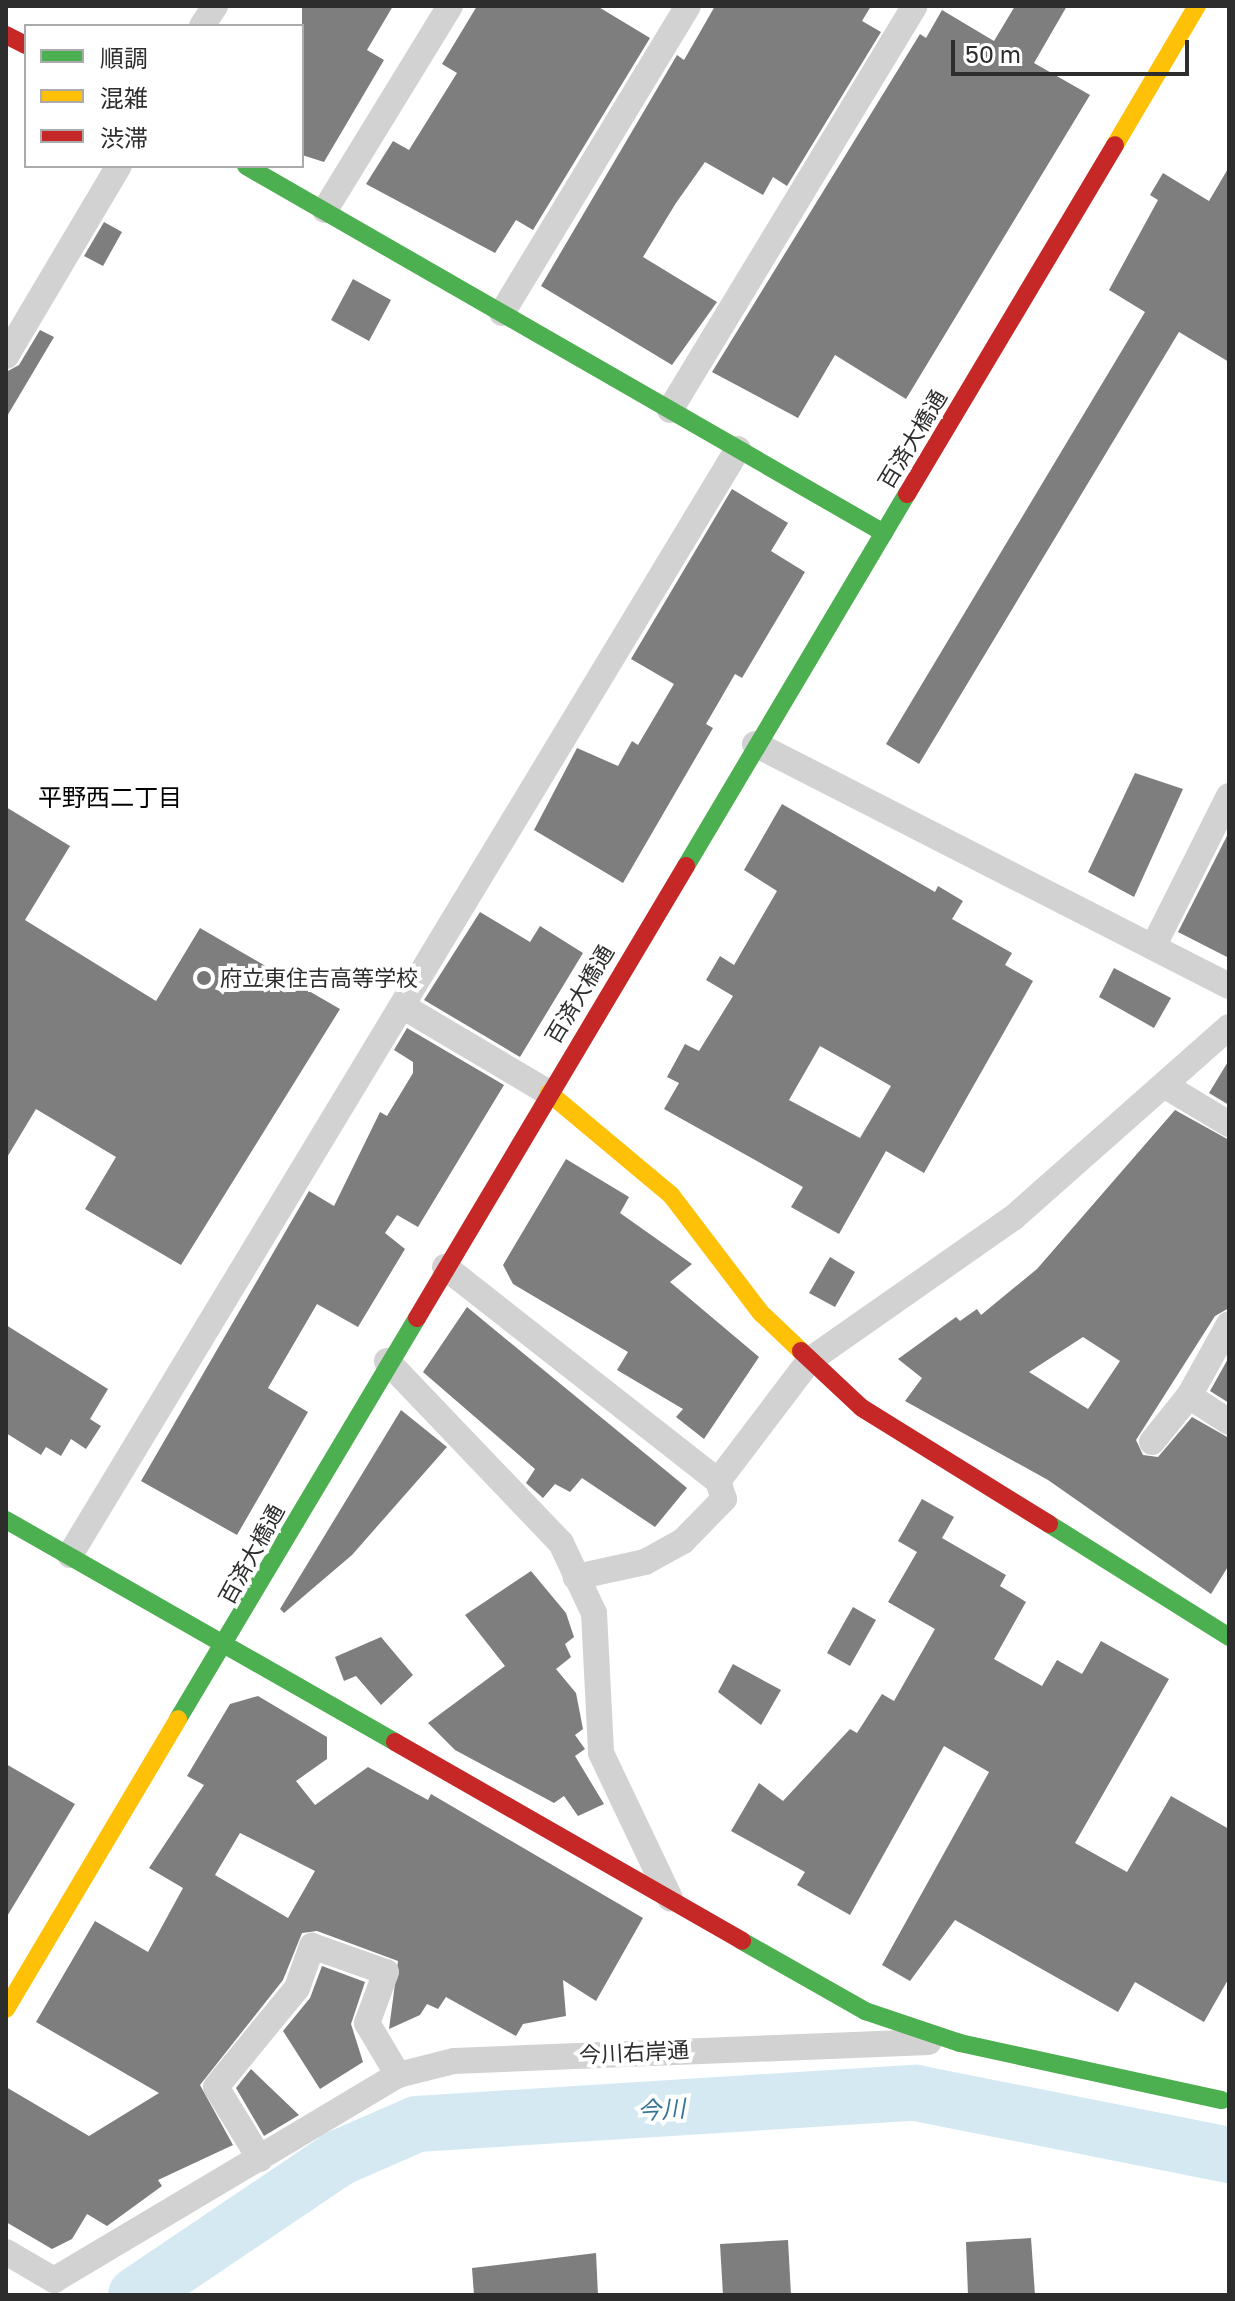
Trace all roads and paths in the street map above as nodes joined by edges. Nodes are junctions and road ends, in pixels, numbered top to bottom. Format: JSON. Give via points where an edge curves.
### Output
{"nodes":[{"id":1,"x":215,"y":6,"type":"edge"},
{"id":2,"x":450,"y":6,"type":"edge"},
{"id":3,"x":688,"y":6,"type":"edge"},
{"id":4,"x":915,"y":6,"type":"edge"},
{"id":5,"x":1197,"y":6,"type":"edge"},
{"id":6,"x":203,"y":24,"type":"edge"},
{"id":7,"x":6,"y":35,"type":"edge"},
{"id":8,"x":24,"y":44,"type":"edge"},
{"id":9,"x":118,"y":168,"type":"edge"},
{"id":10,"x":250,"y":168,"type":"edge"},
{"id":11,"x":325,"y":210,"type":"junction"},
{"id":12,"x":502,"y":313,"type":"junction"},
{"id":13,"x":6,"y":356,"type":"edge"},
{"id":14,"x":670,"y":410,"type":"junction"},
{"id":15,"x":738,"y":449,"type":"junction"},
{"id":16,"x":884,"y":533,"type":"junction"},
{"id":17,"x":755,"y":744,"type":"junction"},
{"id":18,"x":1229,"y":796,"type":"edge"},
{"id":19,"x":1153,"y":947,"type":"junction"},
{"id":20,"x":1229,"y":986,"type":"edge"},
{"id":21,"x":404,"y":1007,"type":"junction"},
{"id":22,"x":1229,"y":1027,"type":"edge"},
{"id":23,"x":1164,"y":1085,"type":"junction"},
{"id":24,"x":549,"y":1093,"type":"junction"},
{"id":25,"x":1229,"y":1124,"type":"edge"},
{"id":26,"x":445,"y":1267,"type":"junction"},
{"id":27,"x":1228,"y":1330,"type":"edge"},
{"id":28,"x":810,"y":1360,"type":"junction"},
{"id":29,"x":387,"y":1361,"type":"junction"},
{"id":30,"x":1189,"y":1396,"type":"junction"},
{"id":31,"x":1229,"y":1422,"type":"edge"},
{"id":32,"x":1152,"y":1442,"type":"dead end"},
{"id":33,"x":718,"y":1481,"type":"junction"},
{"id":34,"x":6,"y":1520,"type":"edge"},
{"id":35,"x":70,"y":1555,"type":"junction"},
{"id":36,"x":576,"y":1577,"type":"junction"},
{"id":37,"x":1229,"y":1637,"type":"edge"},
{"id":38,"x":227,"y":1646,"type":"junction"},
{"id":39,"x":670,"y":1898,"type":"junction"},
{"id":40,"x":6,"y":2009,"type":"edge"},
{"id":41,"x":960,"y":2043,"type":"junction"},
{"id":42,"x":398,"y":2075,"type":"junction"},
{"id":43,"x":1227,"y":2096,"type":"edge"},
{"id":44,"x":260,"y":2159,"type":"junction"},
{"id":45,"x":6,"y":2252,"type":"edge"}],
"edges":[{"from":1,"to":6,"type":"street"},
{"from":2,"to":11,"type":"street"},
{"from":3,"to":12,"type":"street"},
{"from":4,"to":14,"type":"street"},
{"from":5,"to":16,"type":"street","name":"百済大橋通"},
{"from":7,"to":8,"type":"street"},
{"from":9,"to":13,"type":"street"},
{"from":10,"to":11,"type":"street"},
{"from":11,"to":12,"type":"street"},
{"from":12,"to":14,"type":"street"},
{"from":14,"to":15,"type":"street"},
{"from":15,"to":16,"type":"street"},
{"from":15,"to":21,"type":"street"},
{"from":16,"to":17,"type":"street","name":"百済大橋通"},
{"from":17,"to":19,"type":"street"},
{"from":17,"to":24,"type":"street","name":"百済大橋通"},
{"from":18,"to":19,"type":"street"},
{"from":19,"to":20,"type":"street"},
{"from":21,"to":24,"type":"street"},
{"from":21,"to":35,"type":"street"},
{"from":22,"to":23,"type":"street"},
{"from":23,"to":25,"type":"street"},
{"from":23,"to":28,"type":"street","via":[[1013,1218]]},
{"from":24,"to":26,"type":"street","name":"百済大橋通"},
{"from":24,"to":28,"type":"street","via":[[671,1195],[761,1313]]},
{"from":26,"to":29,"type":"street","name":"百済大橋通"},
{"from":26,"to":33,"type":"street"},
{"from":27,"to":30,"type":"street"},
{"from":28,"to":33,"type":"street"},
{"from":28,"to":37,"type":"street","via":[[862,1408]]},
{"from":29,"to":36,"type":"street","via":[[561,1543]]},
{"from":29,"to":38,"type":"street","name":"百済大橋通"},
{"from":30,"to":31,"type":"street"},
{"from":30,"to":32,"type":"street"},
{"from":33,"to":36,"type":"street","via":[[724,1499],[683,1541],[645,1562]]},
{"from":34,"to":35,"type":"street"},
{"from":35,"to":38,"type":"street"},
{"from":36,"to":39,"type":"street","via":[[594,1613],[601,1753]]},
{"from":38,"to":39,"type":"street"},
{"from":38,"to":40,"type":"street","name":"百済大橋通"},
{"from":39,"to":41,"type":"street","via":[[865,2011]]},
{"from":41,"to":42,"type":"street","name":"今川右岸通","via":[[454,2061]]},
{"from":41,"to":43,"type":"street","name":"今川右岸通"},
{"from":42,"to":44,"type":"street","name":"今川右岸通"},
{"from":42,"to":44,"type":"street","via":[[367,2023],[386,1972],[312,1946],[297,1988],[216,2087]]},
{"from":44,"to":45,"type":"street","name":"今川右岸通","via":[[54,2280]]}]}
